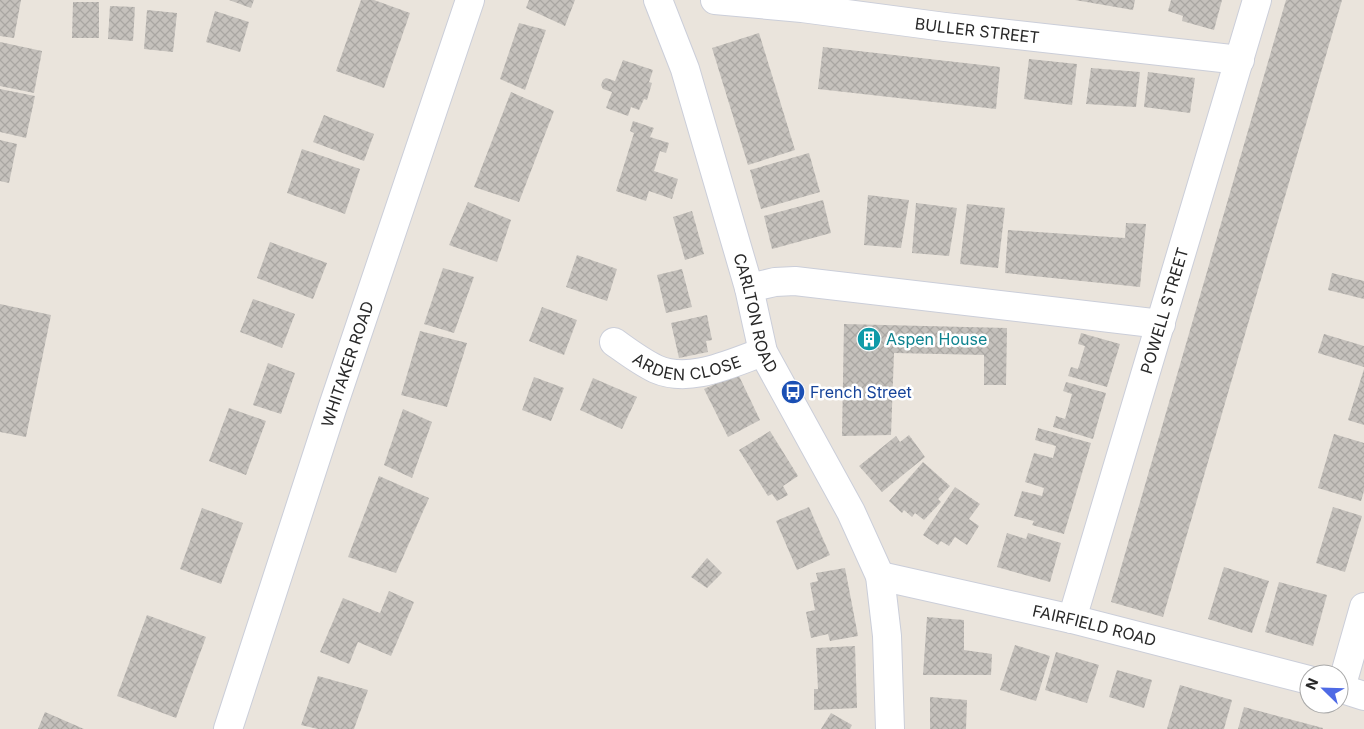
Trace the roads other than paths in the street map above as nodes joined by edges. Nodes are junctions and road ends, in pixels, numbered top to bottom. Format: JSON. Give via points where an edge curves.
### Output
{"nodes":[{"id":1,"x":470,"y":0,"type":"edge"},
{"id":2,"x":658,"y":0,"type":"edge"},
{"id":3,"x":715,"y":0,"type":"edge"},
{"id":4,"x":1257,"y":0,"type":"edge"},
{"id":5,"x":1240,"y":60,"type":"junction"},
{"id":6,"x":749,"y":288,"type":"junction"},
{"id":7,"x":1161,"y":324,"type":"junction"},
{"id":8,"x":614,"y":342,"type":"dead end"},
{"id":9,"x":764,"y":352,"type":"junction"},
{"id":10,"x":880,"y":576,"type":"junction"},
{"id":11,"x":1364,"y":607,"type":"edge"},
{"id":12,"x":1072,"y":619,"type":"junction"},
{"id":13,"x":1299,"y":677,"type":"edge"},
{"id":14,"x":1349,"y":685,"type":"edge"},
{"id":15,"x":228,"y":729,"type":"edge"},
{"id":16,"x":890,"y":729,"type":"edge"}],
"edges":[{"from":1,"to":15,"type":"street","name":"WHITAKER ROAD"},
{"from":2,"to":6,"type":"street","name":"CARLTON ROAD","via":[[685,69]]},
{"from":3,"to":5,"type":"street","name":"BULLER STREET"},
{"from":4,"to":5,"type":"street","name":"POWELL STREET"},
{"from":5,"to":7,"type":"street","name":"POWELL STREET"},
{"from":6,"to":7,"type":"street","via":[[775,282],[811,282]]},
{"from":6,"to":9,"type":"street","name":"CARLTON ROAD"},
{"from":7,"to":12,"type":"street","name":"POWELL STREET"},
{"from":8,"to":9,"type":"street","name":"ARDEN CLOSE","via":[[645,364],[676,375],[695,374]]},
{"from":9,"to":10,"type":"street","name":"CARLTON ROAD","via":[[851,512]]},
{"from":10,"to":12,"type":"street","name":"FAIRFIELD ROAD"},
{"from":10,"to":16,"type":"street","name":"CARLTON ROAD","via":[[887,636]]},
{"from":11,"to":14,"type":"street"},
{"from":12,"to":13,"type":"street","name":"FAIRFIELD ROAD"}]}
